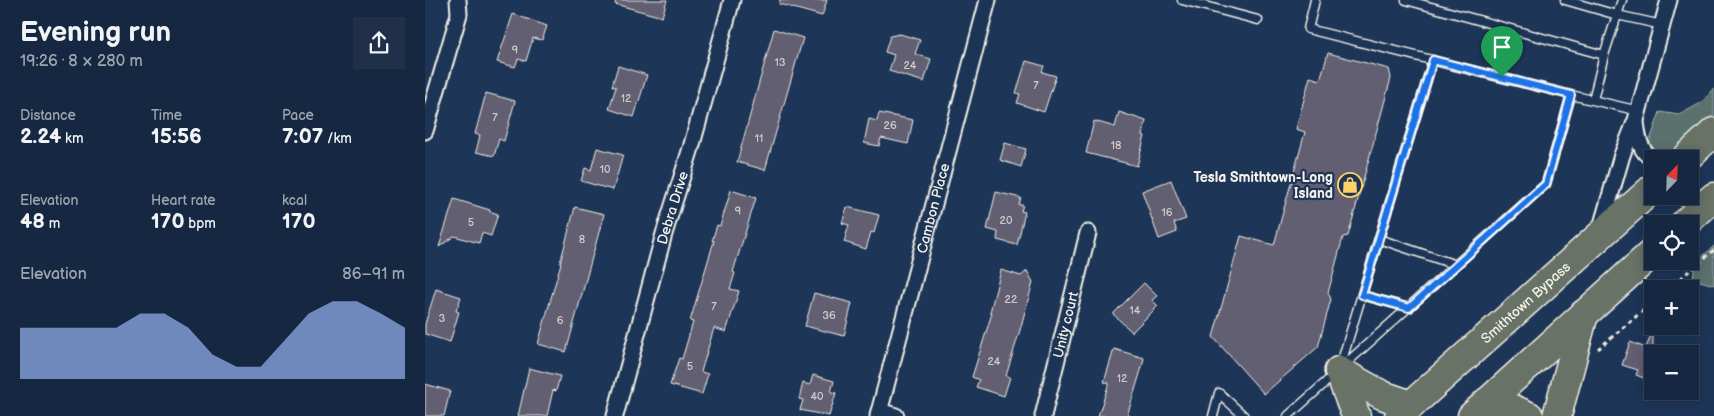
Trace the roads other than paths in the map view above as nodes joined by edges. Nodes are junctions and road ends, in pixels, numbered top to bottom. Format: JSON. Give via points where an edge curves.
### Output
{"nodes":[{"id":1,"x":458,"y":0,"type":"edge"},
{"id":2,"x":732,"y":0,"type":"edge"},
{"id":3,"x":988,"y":0,"type":"edge"},
{"id":4,"x":1182,"y":0,"type":"edge"},
{"id":5,"x":1315,"y":0,"type":"edge"},
{"id":6,"x":1407,"y":0,"type":"edge"},
{"id":7,"x":1565,"y":0,"type":"edge"},
{"id":8,"x":1621,"y":0,"type":"edge"},
{"id":9,"x":1669,"y":0,"type":"edge"},
{"id":10,"x":1617,"y":15,"type":"junction"},
{"id":11,"x":1259,"y":20,"type":"dead end"},
{"id":12,"x":1662,"y":25,"type":"junction"},
{"id":13,"x":1604,"y":55,"type":"junction"},
{"id":14,"x":1433,"y":60,"type":"junction"},
{"id":15,"x":1571,"y":95,"type":"junction"},
{"id":16,"x":1593,"y":100,"type":"junction"},
{"id":17,"x":1638,"y":116,"type":"junction"},
{"id":18,"x":425,"y":132,"type":"edge"},
{"id":19,"x":1714,"y":132,"type":"edge"},
{"id":20,"x":1695,"y":150,"type":"edge"},
{"id":21,"x":1644,"y":151,"type":"edge"},
{"id":22,"x":1644,"y":196,"type":"edge"},
{"id":23,"x":1714,"y":197,"type":"edge"},
{"id":24,"x":1714,"y":210,"type":"edge"},
{"id":25,"x":1694,"y":215,"type":"edge"},
{"id":26,"x":1699,"y":219,"type":"edge"},
{"id":27,"x":1088,"y":233,"type":"dead end"},
{"id":28,"x":1598,"y":237,"type":"junction"},
{"id":29,"x":1379,"y":239,"type":"junction"},
{"id":30,"x":1644,"y":260,"type":"edge"},
{"id":31,"x":1456,"y":266,"type":"junction"},
{"id":32,"x":1362,"y":295,"type":"junction"},
{"id":33,"x":1409,"y":308,"type":"junction"},
{"id":34,"x":1584,"y":314,"type":"junction"},
{"id":35,"x":1339,"y":371,"type":"junction"},
{"id":36,"x":1479,"y":409,"type":"edge"},
{"id":37,"x":1405,"y":411,"type":"edge"},
{"id":38,"x":878,"y":414,"type":"edge"},
{"id":39,"x":615,"y":416,"type":"edge"},
{"id":40,"x":896,"y":416,"type":"edge"},
{"id":41,"x":1043,"y":416,"type":"edge"},
{"id":42,"x":1213,"y":416,"type":"edge"},
{"id":43,"x":1244,"y":416,"type":"edge"},
{"id":44,"x":1288,"y":416,"type":"edge"},
{"id":45,"x":1356,"y":416,"type":"edge"},
{"id":46,"x":1529,"y":416,"type":"edge"},
{"id":47,"x":1557,"y":416,"type":"edge"}],
"edges":[{"from":1,"to":18,"type":"street","via":[[459,14]]},
{"from":2,"to":39,"type":"street","name":"Debra Drive"},
{"from":3,"to":38,"type":"street","name":"Cambon Place"},
{"from":4,"to":11,"type":"lane"},
{"from":5,"to":14,"type":"lane","via":[[1308,29]]},
{"from":6,"to":13,"type":"lane"},
{"from":7,"to":10,"type":"lane"},
{"from":8,"to":10,"type":"lane"},
{"from":9,"to":12,"type":"street"},
{"from":10,"to":12,"type":"lane"},
{"from":10,"to":13,"type":"lane"},
{"from":12,"to":17,"type":"street"},
{"from":13,"to":16,"type":"lane"},
{"from":14,"to":15,"type":"lane"},
{"from":14,"to":29,"type":"lane"},
{"from":15,"to":16,"type":"lane"},
{"from":15,"to":31,"type":"lane","via":[[1546,184]]},
{"from":16,"to":17,"type":"lane"},
{"from":17,"to":21,"type":"street","via":[[1640,146]]},
{"from":17,"to":28,"type":"street","via":[[1622,155]]},
{"from":19,"to":20,"type":"highway"},
{"from":22,"to":28,"type":"highway","name":"Smithtown Bypass"},
{"from":23,"to":25,"type":"highway"},
{"from":24,"to":26,"type":"highway"},
{"from":27,"to":41,"type":"street","name":"Unity court"},
{"from":28,"to":37,"type":"highway","name":"Smithtown Bypass"},
{"from":29,"to":31,"type":"lane"},
{"from":29,"to":32,"type":"lane"},
{"from":30,"to":34,"type":"highway"},
{"from":31,"to":33,"type":"lane"},
{"from":32,"to":33,"type":"lane"},
{"from":32,"to":35,"type":"lane"},
{"from":33,"to":35,"type":"lane"},
{"from":34,"to":36,"type":"highway"},
{"from":34,"to":47,"type":"highway"},
{"from":35,"to":37,"type":"highway"},
{"from":35,"to":44,"type":"lane"},
{"from":35,"to":45,"type":"highway"},
{"from":36,"to":46,"type":"highway","via":[[1513,409]]},
{"from":38,"to":40,"type":"street"},
{"from":42,"to":43,"type":"lane","via":[[1219,393]]}]}
